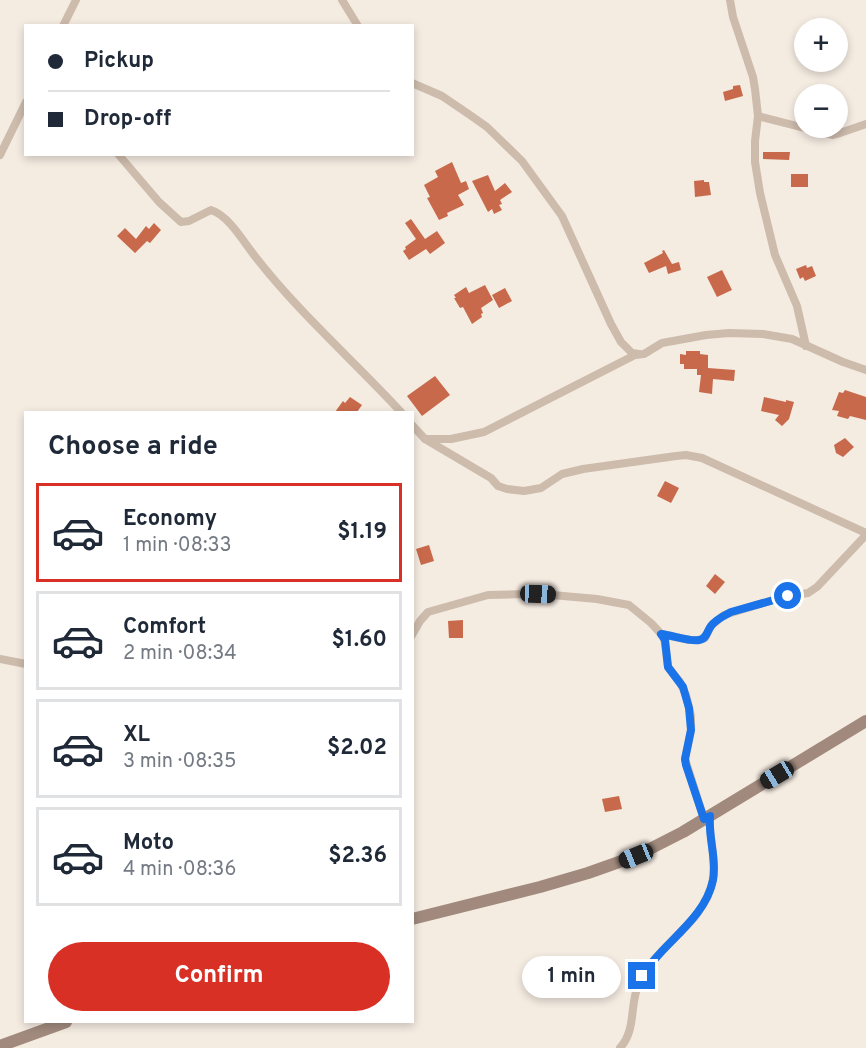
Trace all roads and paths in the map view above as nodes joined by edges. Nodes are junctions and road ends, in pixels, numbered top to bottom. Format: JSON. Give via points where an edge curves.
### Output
{"nodes":[{"id":1,"x":76,"y":0,"type":"edge"},
{"id":2,"x":342,"y":0,"type":"edge"},
{"id":3,"x":730,"y":0,"type":"edge"},
{"id":4,"x":64,"y":24,"type":"edge"},
{"id":5,"x":357,"y":24,"type":"edge"},
{"id":6,"x":414,"y":84,"type":"edge"},
{"id":7,"x":24,"y":104,"type":"edge"},
{"id":8,"x":758,"y":116,"type":"junction"},
{"id":9,"x":866,"y":124,"type":"edge"},
{"id":10,"x":0,"y":155,"type":"edge"},
{"id":11,"x":119,"y":156,"type":"edge"},
{"id":12,"x":806,"y":345,"type":"junction"},
{"id":13,"x":644,"y":354,"type":"junction"},
{"id":14,"x":866,"y":370,"type":"edge"},
{"id":15,"x":400,"y":411,"type":"edge"},
{"id":16,"x":414,"y":427,"type":"edge"},
{"id":17,"x":425,"y":439,"type":"junction"},
{"id":18,"x":866,"y":534,"type":"edge"},
{"id":19,"x":414,"y":632,"type":"edge"},
{"id":20,"x":661,"y":634,"type":"junction"},
{"id":21,"x":0,"y":659,"type":"edge"},
{"id":22,"x":24,"y":664,"type":"edge"},
{"id":23,"x":866,"y":722,"type":"edge"},
{"id":24,"x":707,"y":817,"type":"junction"},
{"id":25,"x":414,"y":918,"type":"edge"},
{"id":26,"x":63,"y":1023,"type":"edge"},
{"id":27,"x":0,"y":1046,"type":"edge"},
{"id":28,"x":620,"y":1048,"type":"edge"}],
"edges":[{"from":1,"to":4,"type":"street"},
{"from":2,"to":5,"type":"street"},
{"from":3,"to":8,"type":"street","via":[[753,77]]},
{"from":6,"to":13,"type":"street","via":[[442,96],[470,115],[522,161],[562,216],[621,342],[632,353]]},
{"from":7,"to":10,"type":"street"},
{"from":8,"to":9,"type":"street","via":[[832,135]]},
{"from":8,"to":12,"type":"street","via":[[755,162],[760,193],[775,255],[797,306]]},
{"from":11,"to":15,"type":"street","via":[[181,222],[211,210],[221,214],[307,315]]},
{"from":12,"to":13,"type":"street","via":[[777,336],[729,333],[662,343]]},
{"from":12,"to":14,"type":"street"},
{"from":13,"to":17,"type":"street","via":[[634,355],[484,432],[451,439]]},
{"from":16,"to":17,"type":"street"},
{"from":17,"to":18,"type":"street","via":[[498,486],[516,491],[541,488],[562,474],[583,469],[686,455],[702,458]]},
{"from":18,"to":20,"type":"street","via":[[808,593],[731,612],[711,626],[700,640]]},
{"from":19,"to":20,"type":"street","via":[[428,612],[504,594],[622,603]]},
{"from":20,"to":24,"type":"street","via":[[668,667],[683,687],[689,708],[691,730],[685,759]]},
{"from":21,"to":22,"type":"street"},
{"from":23,"to":24,"type":"street"},
{"from":24,"to":25,"type":"street","via":[[618,863]]},
{"from":24,"to":28,"type":"street","via":[[713,876],[709,894],[693,919],[642,976],[628,1036]]},
{"from":26,"to":27,"type":"street"}]}
